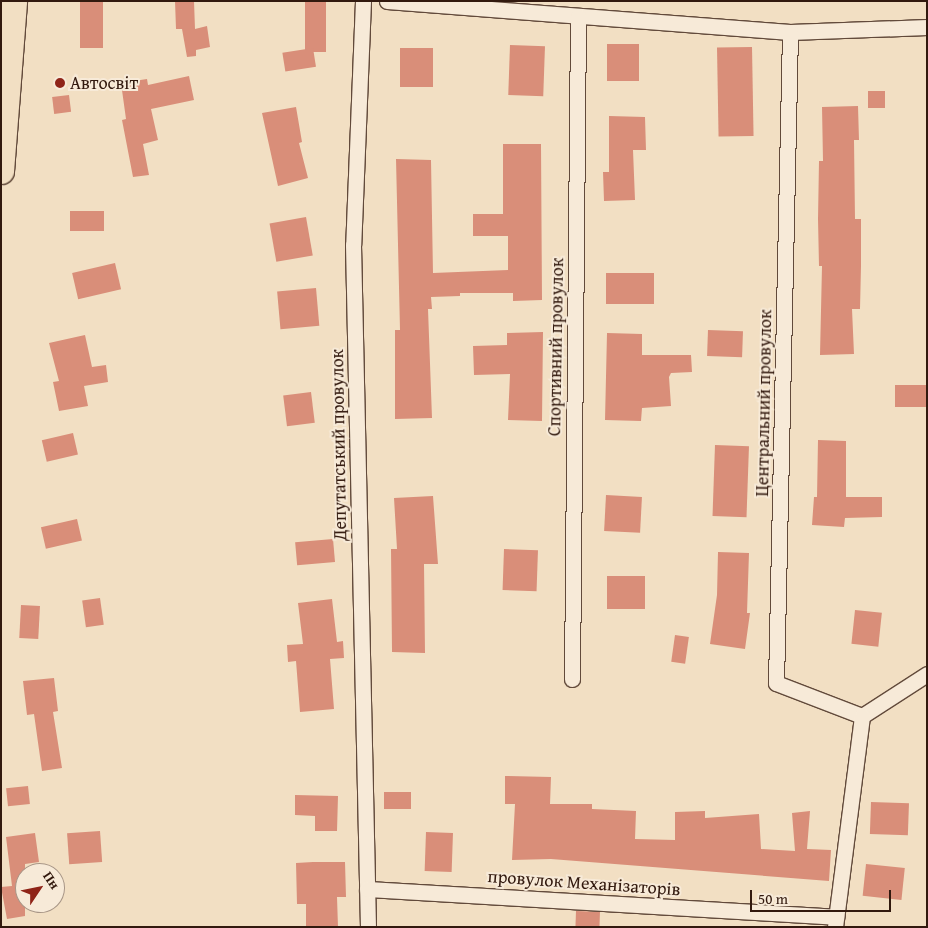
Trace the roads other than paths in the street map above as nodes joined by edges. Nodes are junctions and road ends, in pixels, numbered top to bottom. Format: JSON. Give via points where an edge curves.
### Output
{"nodes":[{"id":1,"x":14,"y":1,"type":"edge"},
{"id":2,"x":363,"y":1,"type":"edge"},
{"id":3,"x":387,"y":1,"type":"edge"},
{"id":4,"x":578,"y":16,"type":"junction"},
{"id":5,"x":927,"y":27,"type":"edge"},
{"id":6,"x":790,"y":32,"type":"junction"},
{"id":7,"x":5,"y":72,"type":"edge"},
{"id":8,"x":1,"y":171,"type":"edge"},
{"id":9,"x":927,"y":674,"type":"edge"},
{"id":10,"x":572,"y":679,"type":"dead end"},
{"id":11,"x":862,"y":716,"type":"junction"},
{"id":12,"x":367,"y":888,"type":"junction"},
{"id":13,"x":836,"y":922,"type":"edge"},
{"id":14,"x":368,"y":927,"type":"edge"}],
"edges":[{"from":1,"to":7,"type":"main road"},
{"from":2,"to":12,"type":"street","name":"Депутатський провулок","via":[[353,245]]},
{"from":3,"to":4,"type":"street"},
{"from":4,"to":6,"type":"street"},
{"from":4,"to":10,"type":"street","name":"Спортивний провулок"},
{"from":5,"to":6,"type":"street"},
{"from":6,"to":11,"type":"street","name":"Центральний провулок","via":[[776,683]]},
{"from":7,"to":8,"type":"main road"},
{"from":9,"to":11,"type":"street"},
{"from":11,"to":13,"type":"street"},
{"from":12,"to":13,"type":"street","name":"провулок Механізаторів"},
{"from":12,"to":14,"type":"street"}]}
